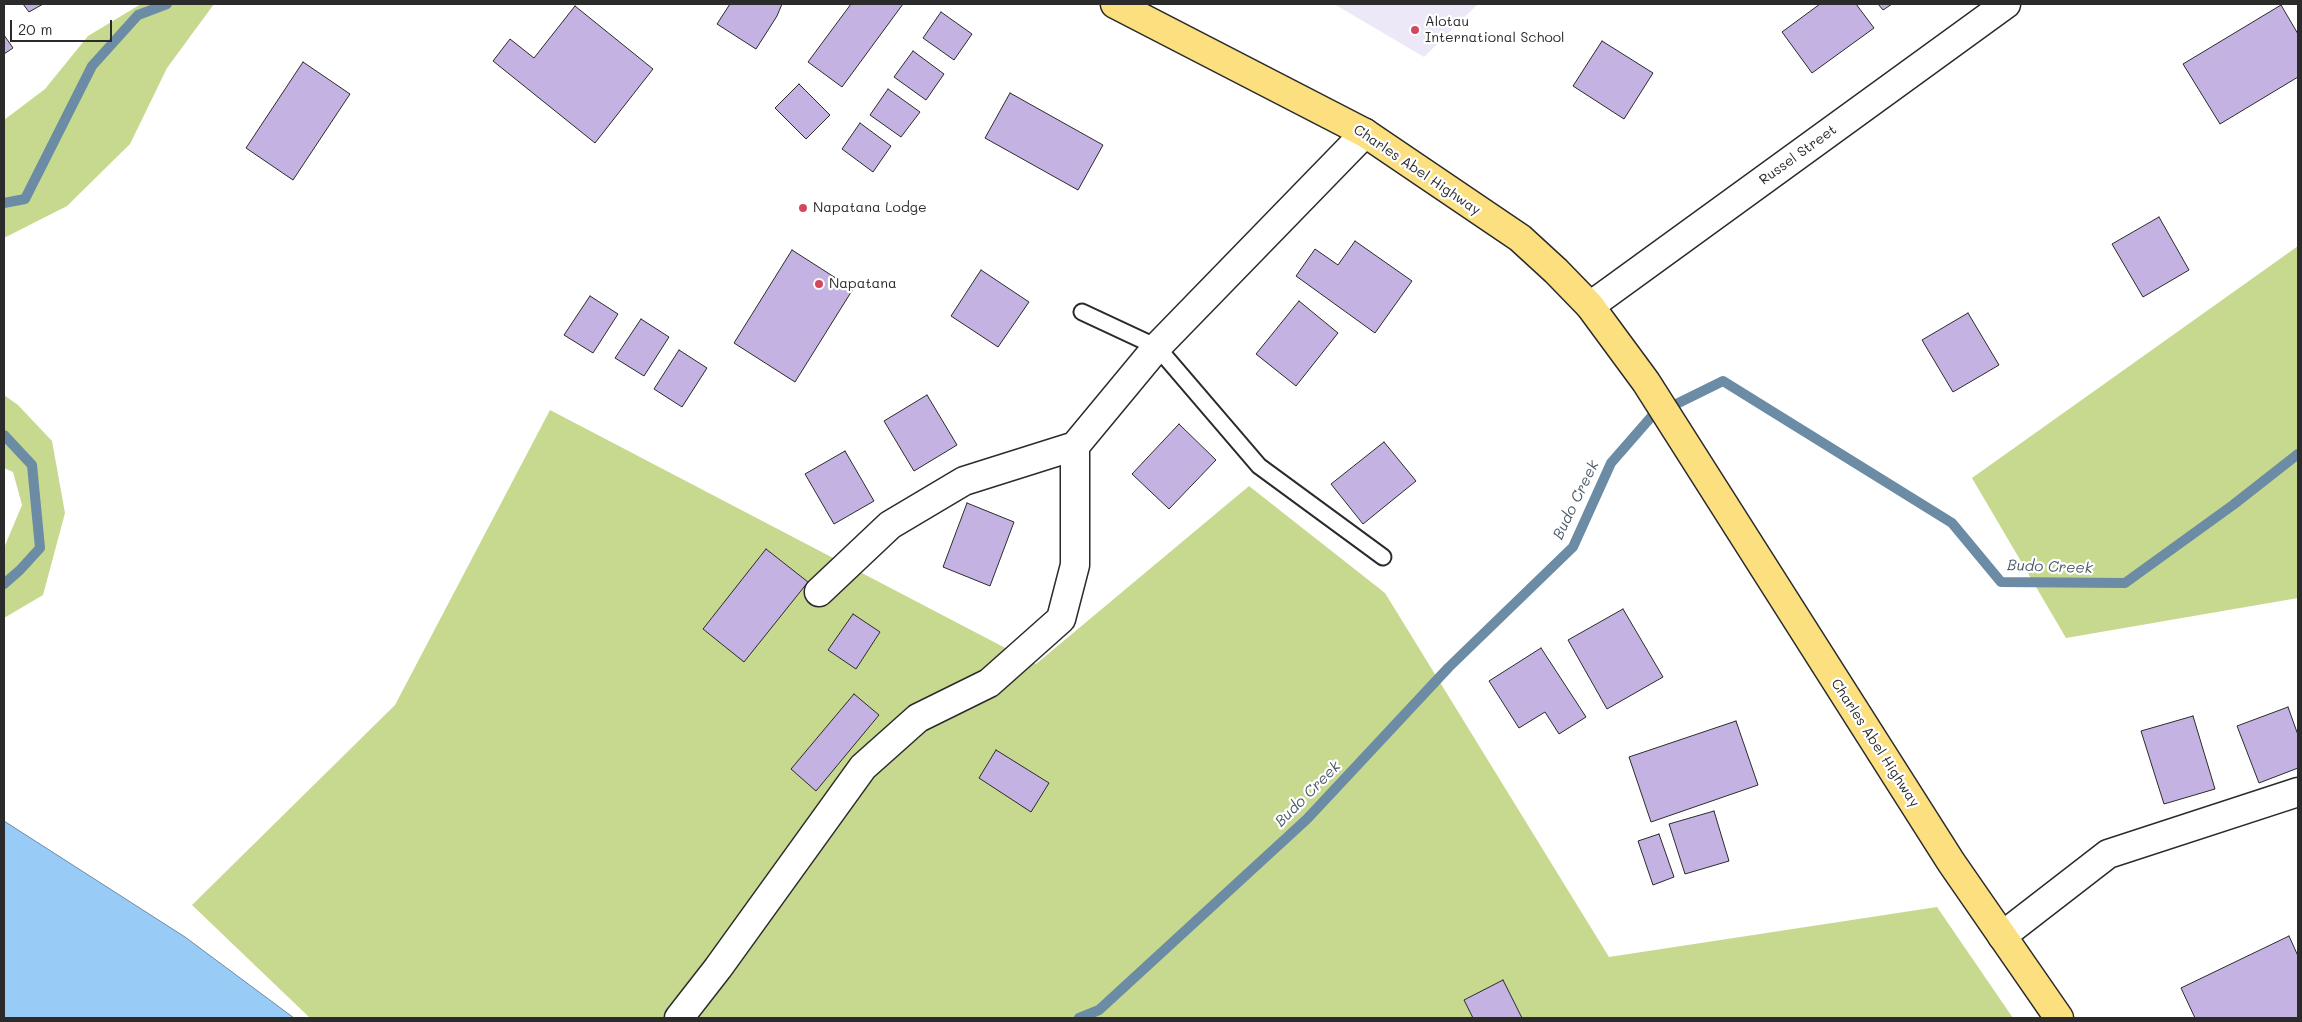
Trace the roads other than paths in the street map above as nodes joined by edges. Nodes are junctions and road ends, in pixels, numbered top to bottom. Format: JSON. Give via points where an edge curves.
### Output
{"nodes":[{"id":1,"x":2006,"y":4,"type":"edge"},
{"id":2,"x":1133,"y":8,"type":"edge"},
{"id":3,"x":1365,"y":133,"type":"junction"},
{"id":4,"x":1590,"y":306,"type":"junction"},
{"id":5,"x":1082,"y":312,"type":"dead end"},
{"id":6,"x":1157,"y":347,"type":"junction"},
{"id":7,"x":1075,"y":446,"type":"junction"},
{"id":8,"x":1383,"y":557,"type":"dead end"},
{"id":9,"x":819,"y":592,"type":"dead end"},
{"id":10,"x":2298,"y":792,"type":"edge"},
{"id":11,"x":2002,"y":936,"type":"junction"},
{"id":12,"x":679,"y":1018,"type":"edge"},
{"id":13,"x":2059,"y":1018,"type":"edge"}],
"edges":[{"from":1,"to":4,"type":"street","name":"Russel Street"},
{"from":2,"to":3,"type":"main road","name":"Charles Abel Highway"},
{"from":3,"to":4,"type":"main road","name":"Charles Abel Highway","via":[[1520,238]]},
{"from":3,"to":6,"type":"street"},
{"from":4,"to":11,"type":"main road","name":"Charles Abel Highway","via":[[1646,382],[1951,862]]},
{"from":5,"to":6,"type":"lane"},
{"from":6,"to":7,"type":"street"},
{"from":6,"to":8,"type":"lane","via":[[1259,466]]},
{"from":7,"to":9,"type":"street","via":[[964,481],[890,526]]},
{"from":7,"to":12,"type":"street","via":[[1075,565],[1061,619],[989,683],[918,718],[863,767]]},
{"from":10,"to":11,"type":"street","via":[[2108,854]]},
{"from":11,"to":13,"type":"main road","name":"Charles Abel Highway"}]}
